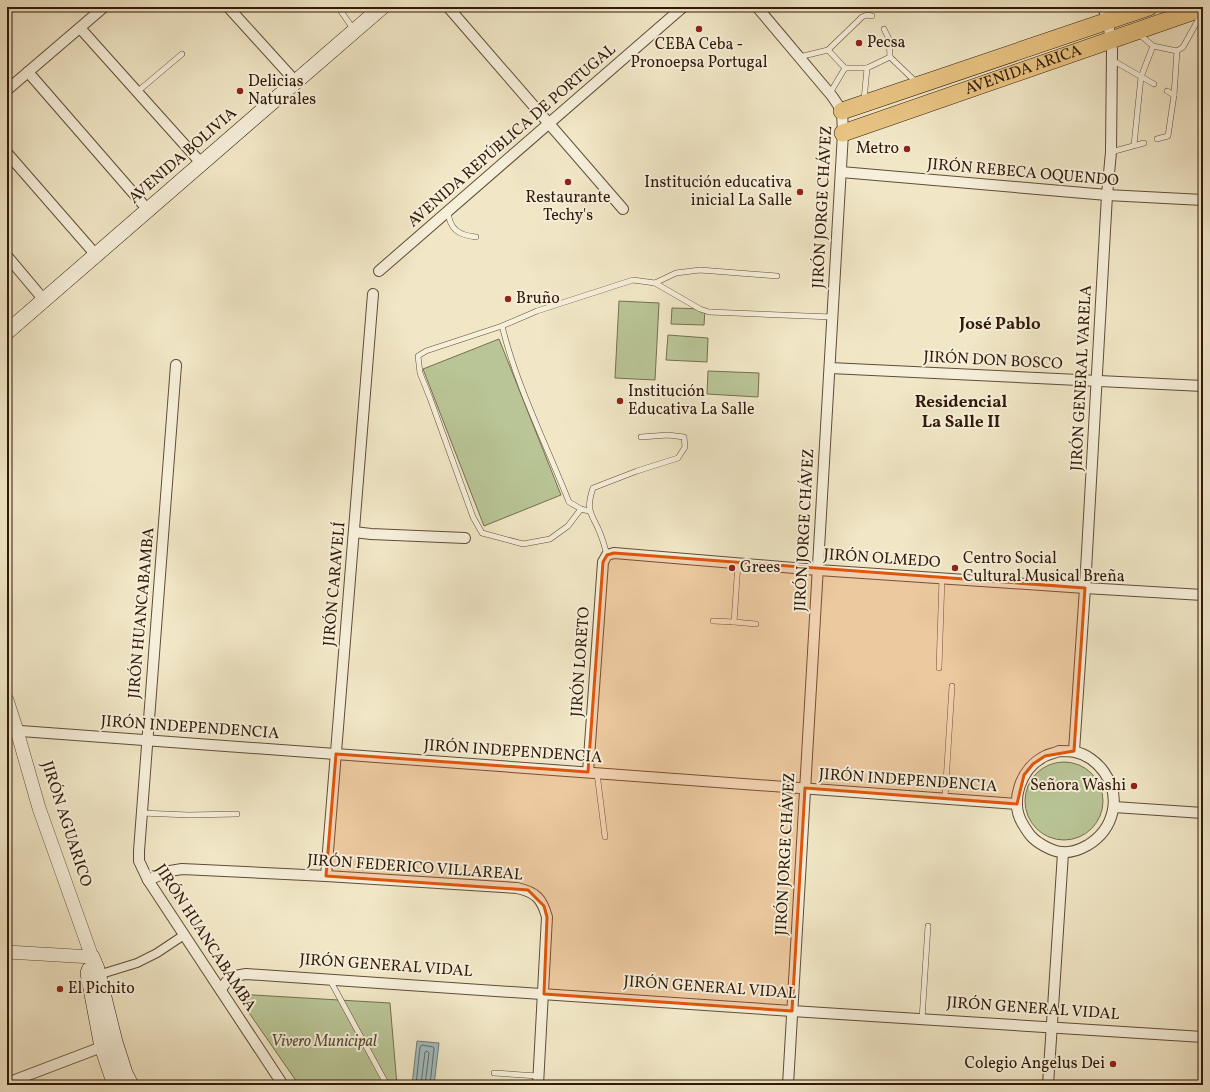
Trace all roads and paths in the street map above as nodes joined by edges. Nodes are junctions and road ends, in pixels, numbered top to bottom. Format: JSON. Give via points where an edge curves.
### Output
{"nodes":[{"id":1,"x":104,"y":7,"type":"edge"},
{"id":2,"x":228,"y":7,"type":"edge"},
{"id":3,"x":338,"y":7,"type":"edge"},
{"id":4,"x":382,"y":7,"type":"edge"},
{"id":5,"x":448,"y":7,"type":"edge"},
{"id":6,"x":683,"y":7,"type":"edge"},
{"id":7,"x":757,"y":7,"type":"edge"},
{"id":8,"x":1149,"y":7,"type":"edge"},
{"id":9,"x":1203,"y":8,"type":"edge"},
{"id":10,"x":1203,"y":12,"type":"edge"},
{"id":11,"x":1106,"y":14,"type":"edge"},
{"id":12,"x":872,"y":16,"type":"dead end"},
{"id":13,"x":80,"y":28,"type":"junction"},
{"id":14,"x":884,"y":29,"type":"dead end"},
{"id":15,"x":354,"y":31,"type":"junction"},
{"id":16,"x":1136,"y":31,"type":"junction"},
{"id":17,"x":1111,"y":40,"type":"junction"},
{"id":18,"x":1152,"y":46,"type":"junction"},
{"id":19,"x":828,"y":50,"type":"junction"},
{"id":20,"x":1178,"y":51,"type":"junction"},
{"id":21,"x":182,"y":54,"type":"dead end"},
{"id":22,"x":799,"y":57,"type":"junction"},
{"id":23,"x":890,"y":57,"type":"junction"},
{"id":24,"x":1112,"y":60,"type":"junction"},
{"id":25,"x":845,"y":68,"type":"junction"},
{"id":26,"x":867,"y":68,"type":"junction"},
{"id":27,"x":28,"y":72,"type":"junction"},
{"id":28,"x":1141,"y":77,"type":"junction"},
{"id":29,"x":296,"y":82,"type":"junction"},
{"id":30,"x":1154,"y":84,"type":"dead end"},
{"id":31,"x":919,"y":85,"type":"junction"},
{"id":32,"x":7,"y":90,"type":"edge"},
{"id":33,"x":1167,"y":91,"type":"dead end"},
{"id":34,"x":137,"y":92,"type":"junction"},
{"id":35,"x":830,"y":93,"type":"junction"},
{"id":36,"x":1174,"y":95,"type":"junction"},
{"id":37,"x":863,"y":104,"type":"junction"},
{"id":38,"x":842,"y":111,"type":"junction"},
{"id":39,"x":549,"y":123,"type":"junction"},
{"id":40,"x":843,"y":133,"type":"junction"},
{"id":41,"x":1157,"y":139,"type":"dead end"},
{"id":42,"x":1144,"y":142,"type":"dead end"},
{"id":43,"x":1134,"y":145,"type":"junction"},
{"id":44,"x":1111,"y":152,"type":"junction"},
{"id":45,"x":7,"y":153,"type":"edge"},
{"id":46,"x":202,"y":163,"type":"junction"},
{"id":47,"x":841,"y":172,"type":"junction"},
{"id":48,"x":1107,"y":195,"type":"junction"},
{"id":49,"x":1203,"y":200,"type":"edge"},
{"id":50,"x":623,"y":209,"type":"dead end"},
{"id":51,"x":148,"y":210,"type":"junction"},
{"id":52,"x":448,"y":211,"type":"junction"},
{"id":53,"x":476,"y":236,"type":"dead end"},
{"id":54,"x":96,"y":255,"type":"junction"},
{"id":55,"x":7,"y":256,"type":"edge"},
{"id":56,"x":379,"y":271,"type":"dead end"},
{"id":57,"x":778,"y":276,"type":"dead end"},
{"id":58,"x":655,"y":283,"type":"junction"},
{"id":59,"x":373,"y":294,"type":"dead end"},
{"id":60,"x":44,"y":300,"type":"junction"},
{"id":61,"x":833,"y":317,"type":"junction"},
{"id":62,"x":502,"y":326,"type":"junction"},
{"id":63,"x":7,"y":332,"type":"edge"},
{"id":64,"x":176,"y":365,"type":"dead end"},
{"id":65,"x":830,"y":368,"type":"junction"},
{"id":66,"x":1097,"y":381,"type":"junction"},
{"id":67,"x":1203,"y":386,"type":"edge"},
{"id":68,"x":640,"y":437,"type":"dead end"},
{"id":69,"x":581,"y":509,"type":"junction"},
{"id":70,"x":590,"y":511,"type":"junction"},
{"id":71,"x":354,"y":532,"type":"junction"},
{"id":72,"x":465,"y":538,"type":"dead end"},
{"id":73,"x":607,"y":555,"type":"junction"},
{"id":74,"x":738,"y":562,"type":"junction"},
{"id":75,"x":818,"y":570,"type":"junction"},
{"id":76,"x":942,"y":578,"type":"junction"},
{"id":77,"x":1085,"y":588,"type":"junction"},
{"id":78,"x":1203,"y":595,"type":"edge"},
{"id":79,"x":713,"y":621,"type":"dead end"},
{"id":80,"x":734,"y":622,"type":"junction"},
{"id":81,"x":756,"y":624,"type":"dead end"},
{"id":82,"x":939,"y":668,"type":"dead end"},
{"id":83,"x":952,"y":686,"type":"dead end"},
{"id":84,"x":7,"y":700,"type":"edge"},
{"id":85,"x":12,"y":730,"type":"edge"},
{"id":86,"x":146,"y":740,"type":"junction"},
{"id":87,"x":1074,"y":751,"type":"junction"},
{"id":88,"x":336,"y":754,"type":"junction"},
{"id":89,"x":592,"y":772,"type":"junction"},
{"id":90,"x":805,"y":788,"type":"junction"},
{"id":91,"x":945,"y":798,"type":"junction"},
{"id":92,"x":1017,"y":804,"type":"junction"},
{"id":93,"x":1114,"y":807,"type":"junction"},
{"id":94,"x":141,"y":813,"type":"junction"},
{"id":95,"x":237,"y":814,"type":"dead end"},
{"id":96,"x":1203,"y":814,"type":"edge"},
{"id":97,"x":605,"y":837,"type":"dead end"},
{"id":98,"x":1063,"y":852,"type":"junction"},
{"id":99,"x":326,"y":876,"type":"junction"},
{"id":100,"x":148,"y":880,"type":"junction"},
{"id":101,"x":928,"y":926,"type":"dead end"},
{"id":102,"x":184,"y":935,"type":"junction"},
{"id":103,"x":7,"y":952,"type":"edge"},
{"id":104,"x":92,"y":957,"type":"junction"},
{"id":105,"x":98,"y":975,"type":"junction"},
{"id":106,"x":330,"y":980,"type":"junction"},
{"id":107,"x":221,"y":990,"type":"junction"},
{"id":108,"x":544,"y":994,"type":"junction"},
{"id":109,"x":792,"y":1011,"type":"junction"},
{"id":110,"x":922,"y":1019,"type":"junction"},
{"id":111,"x":1052,"y":1028,"type":"junction"},
{"id":112,"x":1203,"y":1037,"type":"edge"},
{"id":113,"x":108,"y":1045,"type":"junction"},
{"id":114,"x":494,"y":1072,"type":"dead end"},
{"id":115,"x":538,"y":1081,"type":"edge"},
{"id":116,"x":7,"y":1083,"type":"edge"},
{"id":117,"x":115,"y":1085,"type":"edge"},
{"id":118,"x":131,"y":1085,"type":"edge"},
{"id":119,"x":283,"y":1085,"type":"edge"},
{"id":120,"x":387,"y":1085,"type":"edge"},
{"id":121,"x":788,"y":1085,"type":"edge"},
{"id":122,"x":1048,"y":1085,"type":"edge"}],
"edges":[{"from":1,"to":13,"type":"street"},
{"from":2,"to":29,"type":"street"},
{"from":3,"to":15,"type":"lane"},
{"from":4,"to":15,"type":"main road","name":"AVENIDA BOLIVIA"},
{"from":5,"to":39,"type":"street"},
{"from":6,"to":39,"type":"street","name":"AVENIDA REPÚBLICA DE PORTUGAL"},
{"from":7,"to":22,"type":"street","name":"JIRÓN JORGE CHÁVEZ"},
{"from":8,"to":11,"type":"main road","name":"AVENIDA ARICA"},
{"from":9,"to":16,"type":"main road","name":"AVENIDA ARICA"},
{"from":10,"to":20,"type":"lane","via":[[1183,47]]},
{"from":11,"to":17,"type":"street","name":"JIRÓN GENERAL VARELA"},
{"from":11,"to":31,"type":"main road","name":"AVENIDA ARICA"},
{"from":12,"to":19,"type":"lane","via":[[862,17]]},
{"from":13,"to":27,"type":"street"},
{"from":13,"to":34,"type":"street"},
{"from":14,"to":23,"type":"lane","via":[[889,39]]},
{"from":15,"to":29,"type":"main road","name":"AVENIDA BOLIVIA"},
{"from":16,"to":17,"type":"main road","name":"AVENIDA ARICA"},
{"from":16,"to":18,"type":"lane"},
{"from":17,"to":24,"type":"street","name":"JIRÓN GENERAL VARELA"},
{"from":17,"to":40,"type":"main road","name":"AVENIDA ARICA"},
{"from":18,"to":20,"type":"lane"},
{"from":18,"to":28,"type":"lane"},
{"from":19,"to":22,"type":"lane"},
{"from":19,"to":25,"type":"lane"},
{"from":20,"to":36,"type":"lane"},
{"from":21,"to":34,"type":"lane"},
{"from":22,"to":35,"type":"street","name":"JIRÓN JORGE CHÁVEZ"},
{"from":23,"to":26,"type":"lane"},
{"from":23,"to":31,"type":"lane"},
{"from":24,"to":28,"type":"lane"},
{"from":24,"to":44,"type":"street","name":"JIRÓN GENERAL VARELA"},
{"from":25,"to":26,"type":"lane"},
{"from":25,"to":35,"type":"lane"},
{"from":26,"to":37,"type":"lane"},
{"from":27,"to":32,"type":"street"},
{"from":27,"to":51,"type":"street"},
{"from":28,"to":30,"type":"lane"},
{"from":28,"to":43,"type":"lane"},
{"from":29,"to":46,"type":"main road","name":"AVENIDA BOLIVIA"},
{"from":31,"to":37,"type":"main road","name":"AVENIDA ARICA"},
{"from":33,"to":36,"type":"lane"},
{"from":34,"to":46,"type":"street"},
{"from":35,"to":38,"type":"street","name":"JIRÓN JORGE CHÁVEZ"},
{"from":36,"to":41,"type":"lane","via":[[1168,136]]},
{"from":37,"to":38,"type":"main road","name":"AVENIDA ARICA"},
{"from":38,"to":40,"type":"street","name":"JIRÓN JORGE CHÁVEZ"},
{"from":39,"to":50,"type":"street"},
{"from":39,"to":52,"type":"street","name":"AVENIDA REPÚBLICA DE PORTUGAL"},
{"from":40,"to":47,"type":"street","name":"JIRÓN JORGE CHÁVEZ"},
{"from":42,"to":43,"type":"lane"},
{"from":43,"to":44,"type":"lane"},
{"from":44,"to":48,"type":"street","name":"JIRÓN GENERAL VARELA"},
{"from":45,"to":54,"type":"street"},
{"from":46,"to":51,"type":"main road","name":"AVENIDA BOLIVIA"},
{"from":47,"to":48,"type":"street","name":"JIRÓN REBECA OQUENDO"},
{"from":47,"to":61,"type":"street","name":"JIRÓN JORGE CHÁVEZ"},
{"from":48,"to":49,"type":"street","name":"JIRÓN REBECA OQUENDO"},
{"from":48,"to":66,"type":"street","name":"JIRÓN GENERAL VARELA"},
{"from":51,"to":54,"type":"main road","name":"AVENIDA BOLIVIA"},
{"from":52,"to":53,"type":"lane","via":[[449,221],[456,230],[465,236]]},
{"from":52,"to":56,"type":"street","name":"AVENIDA REPÚBLICA DE PORTUGAL"},
{"from":54,"to":60,"type":"main road","name":"AVENIDA BOLIVIA"},
{"from":55,"to":60,"type":"street"},
{"from":57,"to":58,"type":"lane","via":[[700,270],[676,273]]},
{"from":58,"to":61,"type":"lane","via":[[700,310],[709,312]]},
{"from":58,"to":62,"type":"lane","via":[[633,280],[538,311]]},
{"from":59,"to":71,"type":"street","name":"JIRÓN CARAVELÍ"},
{"from":60,"to":63,"type":"main road","name":"AVENIDA BOLIVIA"},
{"from":61,"to":65,"type":"street","name":"JIRÓN JORGE CHÁVEZ"},
{"from":62,"to":69,"type":"lane","via":[[526,398],[569,502]]},
{"from":62,"to":69,"type":"lane","via":[[426,351],[418,356],[420,372],[473,517],[482,533],[523,544],[550,539],[568,526]]},
{"from":64,"to":86,"type":"street","name":"JIRÓN HUANCABAMBA"},
{"from":65,"to":66,"type":"street","name":"JIRÓN DON BOSCO"},
{"from":65,"to":75,"type":"street","name":"JIRÓN JORGE CHÁVEZ"},
{"from":66,"to":67,"type":"street","name":"JIRÓN DON BOSCO"},
{"from":66,"to":77,"type":"street","name":"JIRÓN GENERAL VARELA"},
{"from":68,"to":70,"type":"lane","via":[[684,437],[684,447],[678,458],[593,488],[589,499]]},
{"from":69,"to":70,"type":"lane"},
{"from":70,"to":73,"type":"lane"},
{"from":71,"to":72,"type":"street"},
{"from":71,"to":88,"type":"street","name":"JIRÓN CARAVELÍ"},
{"from":73,"to":74,"type":"street","name":"JIRÓN OLMEDO","via":[[614,552]]},
{"from":73,"to":89,"type":"street","name":"JIRÓN LORETO","via":[[603,562]]},
{"from":74,"to":75,"type":"street","name":"JIRÓN OLMEDO"},
{"from":74,"to":80,"type":"lane"},
{"from":75,"to":76,"type":"street","name":"JIRÓN OLMEDO"},
{"from":75,"to":90,"type":"street","name":"JIRÓN JORGE CHÁVEZ"},
{"from":76,"to":77,"type":"street","name":"JIRÓN OLMEDO"},
{"from":76,"to":82,"type":"lane"},
{"from":77,"to":78,"type":"street","name":"JIRÓN OLMEDO"},
{"from":77,"to":87,"type":"street","name":"JIRÓN GENERAL VARELA"},
{"from":79,"to":80,"type":"lane"},
{"from":80,"to":81,"type":"lane"},
{"from":83,"to":91,"type":"lane"},
{"from":84,"to":85,"type":"street","name":"JIRÓN AGUARICO"},
{"from":85,"to":86,"type":"street","name":"JIRÓN INDEPENDENCIA"},
{"from":85,"to":104,"type":"street","name":"JIRÓN AGUARICO"},
{"from":86,"to":88,"type":"street","name":"JIRÓN INDEPENDENCIA"},
{"from":86,"to":94,"type":"street","name":"JIRÓN HUANCABAMBA"},
{"from":87,"to":92,"type":"street","via":[[1045,756],[1033,764],[1024,775],[1018,789]]},
{"from":87,"to":93,"type":"street","via":[[1100,766],[1113,792]]},
{"from":88,"to":89,"type":"street","name":"JIRÓN INDEPENDENCIA"},
{"from":88,"to":99,"type":"street","name":"JIRÓN CARAVELÍ"},
{"from":89,"to":90,"type":"street","name":"JIRÓN INDEPENDENCIA"},
{"from":89,"to":97,"type":"lane"},
{"from":90,"to":91,"type":"street","name":"JIRÓN INDEPENDENCIA"},
{"from":90,"to":109,"type":"street","name":"JIRÓN JORGE CHÁVEZ"},
{"from":91,"to":92,"type":"street","name":"JIRÓN INDEPENDENCIA"},
{"from":92,"to":98,"type":"street","via":[[1021,822],[1031,837],[1046,847]]},
{"from":93,"to":96,"type":"street"},
{"from":93,"to":98,"type":"street","via":[[1109,824],[1097,839],[1081,849]]},
{"from":94,"to":95,"type":"lane"},
{"from":94,"to":100,"type":"street","name":"JIRÓN HUANCABAMBA","via":[[138,851]]},
{"from":98,"to":111,"type":"street"},
{"from":99,"to":100,"type":"street","name":"JIRÓN FEDERICO VILLAREAL","via":[[182,869]]},
{"from":99,"to":108,"type":"street","name":"JIRÓN FEDERICO VILLAREAL","via":[[528,890],[537,896],[544,906],[547,917]]},
{"from":100,"to":102,"type":"street","name":"JIRÓN HUANCABAMBA"},
{"from":101,"to":110,"type":"lane"},
{"from":102,"to":105,"type":"street","via":[[137,963]]},
{"from":102,"to":107,"type":"street","name":"JIRÓN HUANCABAMBA"},
{"from":103,"to":104,"type":"street"},
{"from":104,"to":105,"type":"main road","name":"JIRÓN AGUARICO"},
{"from":104,"to":113,"type":"main road","name":"JIRÓN AGUARICO","via":[[88,972]]},
{"from":105,"to":113,"type":"main road","name":"JIRÓN AGUARICO"},
{"from":106,"to":107,"type":"street","name":"JIRÓN GENERAL VIDAL","via":[[235,975],[226,981]]},
{"from":106,"to":108,"type":"street","name":"JIRÓN GENERAL VIDAL"},
{"from":106,"to":120,"type":"lane"},
{"from":107,"to":119,"type":"street","name":"JIRÓN HUANCABAMBA"},
{"from":108,"to":109,"type":"street","name":"JIRÓN GENERAL VIDAL"},
{"from":108,"to":115,"type":"street","name":"JIRÓN FEDERICO VILLAREAL"},
{"from":109,"to":110,"type":"street","name":"JIRÓN GENERAL VIDAL"},
{"from":109,"to":121,"type":"street","name":"JIRÓN JORGE CHÁVEZ"},
{"from":110,"to":111,"type":"street","name":"JIRÓN GENERAL VIDAL"},
{"from":111,"to":112,"type":"street","name":"JIRÓN GENERAL VIDAL"},
{"from":111,"to":122,"type":"street"},
{"from":113,"to":116,"type":"street"},
{"from":113,"to":117,"type":"main road","name":"JIRÓN AGUARICO"},
{"from":113,"to":118,"type":"main road","name":"JIRÓN AGUARICO"},
{"from":114,"to":115,"type":"lane"}]}
